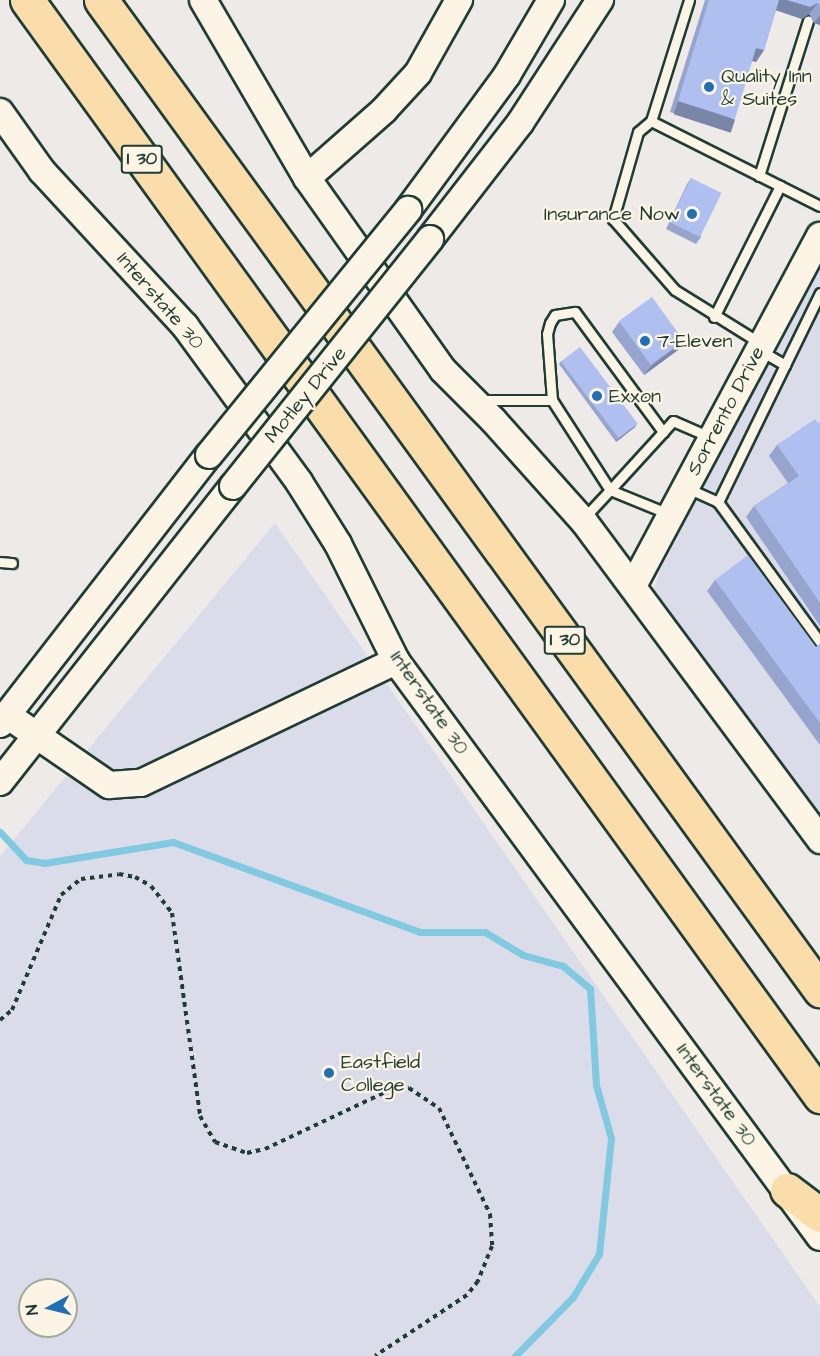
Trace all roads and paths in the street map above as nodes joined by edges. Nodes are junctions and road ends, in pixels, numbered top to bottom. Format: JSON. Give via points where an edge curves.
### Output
{"nodes":[{"id":1,"x":27,"y":0,"type":"edge"},
{"id":2,"x":101,"y":0,"type":"edge"},
{"id":3,"x":202,"y":0,"type":"edge"},
{"id":4,"x":551,"y":0,"type":"edge"},
{"id":5,"x":600,"y":0,"type":"edge"},
{"id":6,"x":689,"y":0,"type":"edge"},
{"id":7,"x":453,"y":5,"type":"edge"},
{"id":8,"x":808,"y":21,"type":"edge"},
{"id":9,"x":0,"y":112,"type":"edge"},
{"id":10,"x":651,"y":121,"type":"junction"},
{"id":11,"x":759,"y":176,"type":"junction"},
{"id":12,"x":307,"y":178,"type":"junction"},
{"id":13,"x":780,"y":186,"type":"junction"},
{"id":14,"x":820,"y":206,"type":"edge"},
{"id":15,"x":817,"y":250,"type":"edge"},
{"id":16,"x":820,"y":293,"type":"edge"},
{"id":17,"x":714,"y":317,"type":"junction"},
{"id":18,"x":761,"y":347,"type":"junction"},
{"id":19,"x":784,"y":365,"type":"junction"},
{"id":20,"x":552,"y":399,"type":"junction"},
{"id":21,"x":472,"y":400,"type":"junction"},
{"id":22,"x":663,"y":432,"type":"junction"},
{"id":23,"x":712,"y":438,"type":"junction"},
{"id":24,"x":686,"y":487,"type":"junction"},
{"id":25,"x":610,"y":489,"type":"junction"},
{"id":26,"x":718,"y":502,"type":"junction"},
{"id":27,"x":671,"y":515,"type":"junction"},
{"id":28,"x":582,"y":520,"type":"junction"},
{"id":29,"x":0,"y":562,"type":"edge"},
{"id":30,"x":12,"y":563,"type":"dead end"},
{"id":31,"x":633,"y":586,"type":"junction"},
{"id":32,"x":820,"y":642,"type":"edge"},
{"id":33,"x":396,"y":661,"type":"junction"},
{"id":34,"x":3,"y":719,"type":"edge"},
{"id":35,"x":37,"y":737,"type":"junction"},
{"id":36,"x":0,"y":782,"type":"edge"},
{"id":37,"x":820,"y":840,"type":"edge"},
{"id":38,"x":820,"y":990,"type":"edge"},
{"id":39,"x":0,"y":1020,"type":"edge"},
{"id":40,"x":820,"y":1096,"type":"edge"},
{"id":41,"x":787,"y":1190,"type":"junction"},
{"id":42,"x":820,"y":1215,"type":"edge"},
{"id":43,"x":820,"y":1237,"type":"edge"},
{"id":44,"x":375,"y":1356,"type":"edge"}],
"edges":[{"from":1,"to":40,"type":"highway","number":"I 30"},
{"from":2,"to":38,"type":"highway","number":"I 30"},
{"from":3,"to":12,"type":"main road"},
{"from":4,"to":34,"type":"main road","name":"Motley Drive","bridge":true,"via":[[507,75],[408,210],[209,455]]},
{"from":5,"to":35,"type":"main road","name":"Motley Drive","bridge":true,"via":[[520,123]]},
{"from":6,"to":10,"type":"lane"},
{"from":7,"to":12,"type":"main road","via":[[418,73],[384,110]]},
{"from":8,"to":11,"type":"lane"},
{"from":9,"to":33,"type":"main road","name":"Interstate 30","via":[[42,171],[185,326],[299,482],[338,544]]},
{"from":10,"to":11,"type":"lane"},
{"from":10,"to":17,"type":"lane","via":[[638,132],[613,219],[675,291]]},
{"from":11,"to":13,"type":"lane"},
{"from":12,"to":21,"type":"main road","via":[[443,370]]},
{"from":13,"to":14,"type":"lane"},
{"from":13,"to":17,"type":"lane"},
{"from":15,"to":18,"type":"main road","name":"Sorrento Drive"},
{"from":16,"to":19,"type":"lane"},
{"from":17,"to":18,"type":"lane"},
{"from":18,"to":19,"type":"lane"},
{"from":18,"to":23,"type":"main road","name":"Sorrento Drive"},
{"from":19,"to":26,"type":"lane"},
{"from":20,"to":21,"type":"lane"},
{"from":20,"to":22,"type":"lane","via":[[547,334],[555,315],[575,312]]},
{"from":20,"to":25,"type":"lane"},
{"from":21,"to":28,"type":"main road"},
{"from":22,"to":23,"type":"lane","via":[[673,421]]},
{"from":22,"to":25,"type":"lane"},
{"from":23,"to":24,"type":"main road","name":"Sorrento Drive"},
{"from":24,"to":26,"type":"lane"},
{"from":24,"to":27,"type":"main road","name":"Sorrento Drive"},
{"from":25,"to":27,"type":"lane"},
{"from":25,"to":28,"type":"lane"},
{"from":26,"to":32,"type":"lane"},
{"from":27,"to":31,"type":"main road","name":"Sorrento Drive"},
{"from":28,"to":31,"type":"main road"},
{"from":29,"to":30,"type":"lane"},
{"from":31,"to":37,"type":"main road"},
{"from":33,"to":35,"type":"main road","via":[[141,783],[109,785]]},
{"from":33,"to":41,"type":"main road","name":"Interstate 30"},
{"from":34,"to":35,"type":"main road"},
{"from":35,"to":36,"type":"main road","name":"Motley Drive"},
{"from":39,"to":44,"type":"path","via":[[12,1010],[61,895],[81,879],[97,875],[135,877],[151,886],[172,913],[200,1116],[215,1142],[247,1153],[265,1149],[390,1090],[409,1088],[439,1108],[490,1214],[492,1246],[478,1281],[467,1295]]},
{"from":41,"to":42,"type":"highway"},
{"from":41,"to":43,"type":"main road","name":"Interstate 30"}]}
